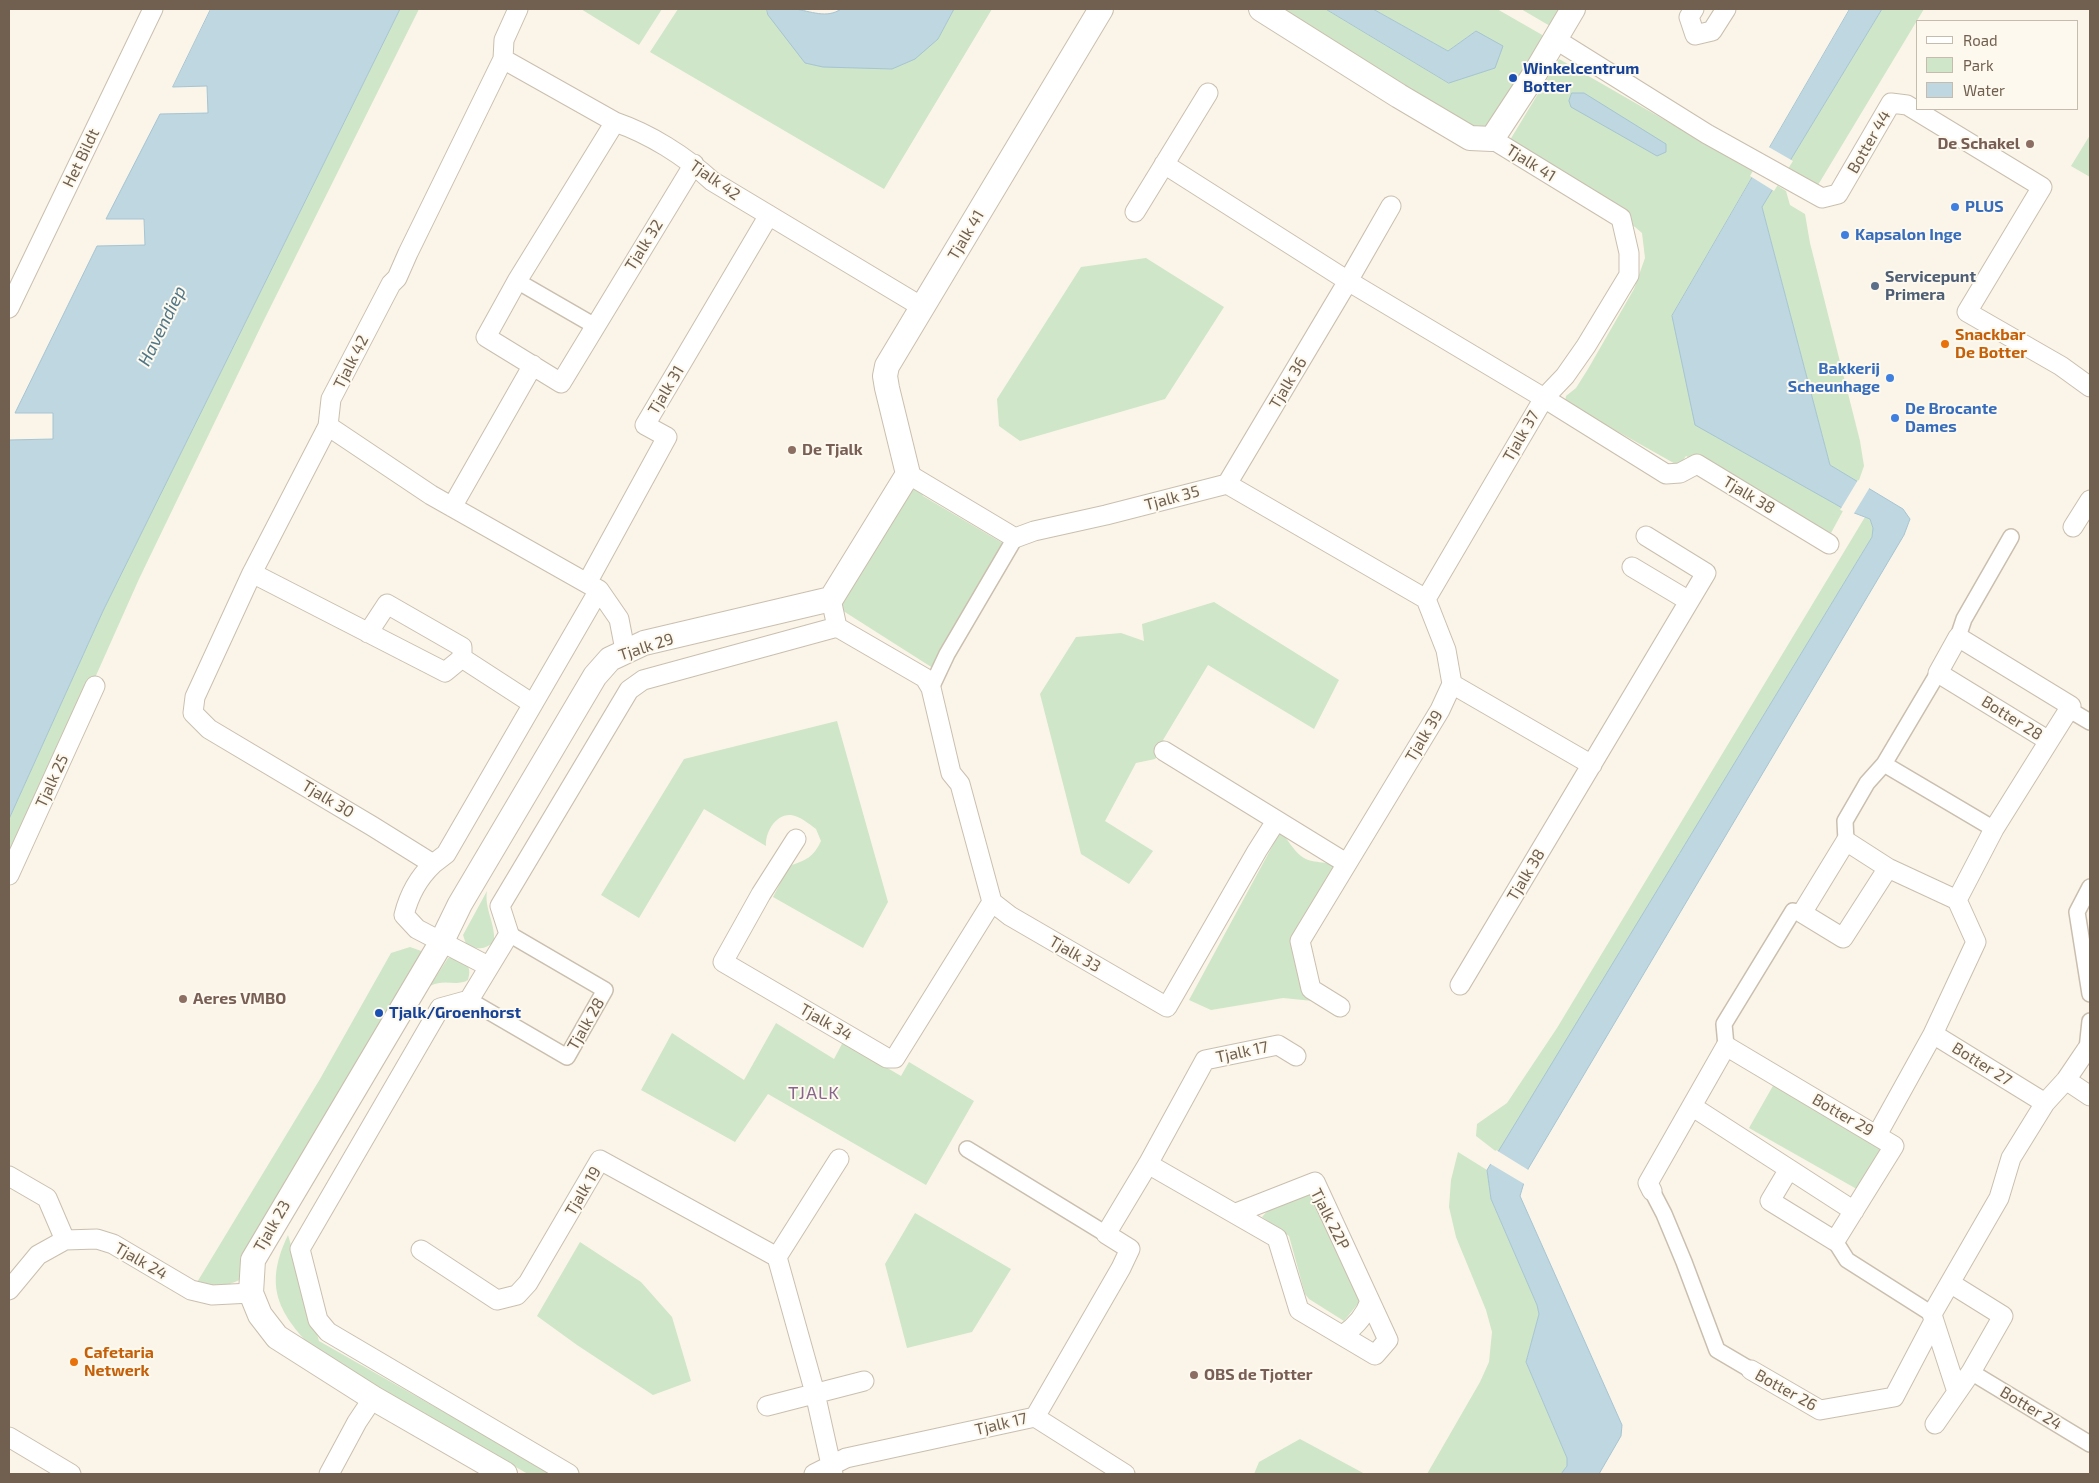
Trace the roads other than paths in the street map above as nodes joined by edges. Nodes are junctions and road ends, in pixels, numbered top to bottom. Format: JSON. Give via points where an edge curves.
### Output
{"nodes":[{"id":1,"x":153,"y":9,"type":"edge"},
{"id":2,"x":518,"y":9,"type":"edge"},
{"id":3,"x":1102,"y":9,"type":"edge"},
{"id":4,"x":1261,"y":9,"type":"edge"},
{"id":5,"x":1573,"y":9,"type":"edge"},
{"id":6,"x":1694,"y":9,"type":"edge"},
{"id":7,"x":1726,"y":9,"type":"edge"},
{"id":8,"x":1555,"y":39,"type":"junction"},
{"id":9,"x":503,"y":59,"type":"junction"},
{"id":10,"x":1208,"y":93,"type":"dead end"},
{"id":11,"x":615,"y":122,"type":"junction"},
{"id":12,"x":1492,"y":138,"type":"junction"},
{"id":13,"x":694,"y":164,"type":"junction"},
{"id":14,"x":1164,"y":164,"type":"junction"},
{"id":15,"x":1390,"y":206,"type":"dead end"},
{"id":16,"x":1135,"y":212,"type":"dead end"},
{"id":17,"x":769,"y":215,"type":"junction"},
{"id":18,"x":517,"y":281,"type":"junction"},
{"id":19,"x":1348,"y":281,"type":"junction"},
{"id":20,"x":922,"y":306,"type":"junction"},
{"id":21,"x":9,"y":308,"type":"edge"},
{"id":22,"x":594,"y":326,"type":"junction"},
{"id":23,"x":533,"y":365,"type":"junction"},
{"id":24,"x":2090,"y":387,"type":"edge"},
{"id":25,"x":1544,"y":398,"type":"junction"},
{"id":26,"x":328,"y":426,"type":"junction"},
{"id":27,"x":908,"y":474,"type":"junction"},
{"id":28,"x":1666,"y":474,"type":"joint"},
{"id":29,"x":1227,"y":484,"type":"junction"},
{"id":30,"x":2090,"y":500,"type":"edge"},
{"id":31,"x":452,"y":507,"type":"junction"},
{"id":32,"x":2073,"y":527,"type":"dead end"},
{"id":33,"x":1646,"y":536,"type":"dead end"},
{"id":34,"x":2011,"y":537,"type":"dead end"},
{"id":35,"x":1015,"y":538,"type":"junction"},
{"id":36,"x":1829,"y":544,"type":"dead end"},
{"id":37,"x":1632,"y":567,"type":"dead end"},
{"id":38,"x":252,"y":573,"type":"junction"},
{"id":39,"x":593,"y":586,"type":"junction"},
{"id":40,"x":831,"y":599,"type":"junction"},
{"id":41,"x":1426,"y":599,"type":"junction"},
{"id":42,"x":1689,"y":601,"type":"junction"},
{"id":43,"x":837,"y":627,"type":"junction"},
{"id":44,"x":368,"y":633,"type":"junction"},
{"id":45,"x":1958,"y":637,"type":"junction"},
{"id":46,"x":625,"y":650,"type":"junction"},
{"id":47,"x":462,"y":658,"type":"junction"},
{"id":48,"x":1938,"y":673,"type":"junction"},
{"id":49,"x":1452,"y":684,"type":"junction"},
{"id":50,"x":95,"y":686,"type":"dead end"},
{"id":51,"x":931,"y":688,"type":"junction"},
{"id":52,"x":533,"y":704,"type":"junction"},
{"id":53,"x":2069,"y":708,"type":"junction"},
{"id":54,"x":2090,"y":722,"type":"edge"},
{"id":55,"x":2049,"y":740,"type":"junction"},
{"id":56,"x":1164,"y":752,"type":"dead end"},
{"id":57,"x":1884,"y":764,"type":"junction"},
{"id":58,"x":1592,"y":766,"type":"junction"},
{"id":59,"x":1276,"y":821,"type":"junction"},
{"id":60,"x":1994,"y":829,"type":"junction"},
{"id":61,"x":796,"y":839,"type":"dead end"},
{"id":62,"x":1846,"y":841,"type":"junction"},
{"id":63,"x":1346,"y":863,"type":"junction"},
{"id":64,"x":432,"y":864,"type":"junction"},
{"id":65,"x":1888,"y":868,"type":"junction"},
{"id":66,"x":9,"y":876,"type":"edge"},
{"id":67,"x":2090,"y":887,"type":"edge"},
{"id":68,"x":1957,"y":900,"type":"junction"},
{"id":69,"x":992,"y":902,"type":"junction"},
{"id":70,"x":1802,"y":912,"type":"junction"},
{"id":71,"x":509,"y":934,"type":"junction"},
{"id":72,"x":441,"y":943,"type":"junction"},
{"id":73,"x":488,"y":966,"type":"junction"},
{"id":74,"x":1460,"y":986,"type":"dead end"},
{"id":75,"x":2090,"y":994,"type":"edge"},
{"id":76,"x":469,"y":1000,"type":"junction"},
{"id":77,"x":1340,"y":1007,"type":"dead end"},
{"id":78,"x":2090,"y":1021,"type":"edge"},
{"id":79,"x":1933,"y":1034,"type":"junction"},
{"id":80,"x":1726,"y":1046,"type":"junction"},
{"id":81,"x":2089,"y":1050,"type":"edge"},
{"id":82,"x":1296,"y":1056,"type":"dead end"},
{"id":83,"x":2066,"y":1080,"type":"junction"},
{"id":84,"x":2090,"y":1096,"type":"edge"},
{"id":85,"x":2045,"y":1103,"type":"junction"},
{"id":86,"x":1693,"y":1107,"type":"junction"},
{"id":87,"x":1877,"y":1135,"type":"junction"},
{"id":88,"x":967,"y":1149,"type":"dead end"},
{"id":89,"x":840,"y":1159,"type":"dead end"},
{"id":90,"x":1148,"y":1164,"type":"junction"},
{"id":91,"x":1789,"y":1169,"type":"junction"},
{"id":92,"x":9,"y":1176,"type":"edge"},
{"id":93,"x":1652,"y":1191,"type":"joint"},
{"id":94,"x":1854,"y":1211,"type":"junction"},
{"id":95,"x":1236,"y":1213,"type":"junction"},
{"id":96,"x":1106,"y":1234,"type":"junction"},
{"id":97,"x":65,"y":1240,"type":"junction"},
{"id":98,"x":1835,"y":1241,"type":"junction"},
{"id":99,"x":421,"y":1250,"type":"dead end"},
{"id":100,"x":777,"y":1257,"type":"junction"},
{"id":101,"x":10,"y":1283,"type":"edge"},
{"id":102,"x":1950,"y":1283,"type":"junction"},
{"id":103,"x":252,"y":1293,"type":"junction"},
{"id":104,"x":1370,"y":1301,"type":"junction"},
{"id":105,"x":1933,"y":1318,"type":"junction"},
{"id":106,"x":1343,"y":1335,"type":"junction"},
{"id":107,"x":1751,"y":1370,"type":"joint"},
{"id":108,"x":1971,"y":1372,"type":"junction"},
{"id":109,"x":864,"y":1381,"type":"dead end"},
{"id":110,"x":815,"y":1392,"type":"junction"},
{"id":111,"x":1957,"y":1392,"type":"junction"},
{"id":112,"x":373,"y":1398,"type":"junction"},
{"id":113,"x":767,"y":1406,"type":"dead end"},
{"id":114,"x":1034,"y":1417,"type":"junction"},
{"id":115,"x":1935,"y":1424,"type":"dead end"},
{"id":116,"x":9,"y":1437,"type":"edge"},
{"id":117,"x":2090,"y":1444,"type":"edge"},
{"id":118,"x":826,"y":1471,"type":"edge"},
{"id":119,"x":71,"y":1474,"type":"edge"},
{"id":120,"x":330,"y":1474,"type":"edge"},
{"id":121,"x":505,"y":1474,"type":"edge"},
{"id":122,"x":569,"y":1474,"type":"edge"},
{"id":123,"x":1124,"y":1474,"type":"edge"}],
"edges":[{"from":1,"to":21,"type":"street","name":"Het Bildt"},
{"from":2,"to":9,"type":"street","name":"Tjalk 42","via":[[504,40]]},
{"from":3,"to":20,"type":"street","name":"Tjalk 41"},
{"from":4,"to":12,"type":"street","name":"Tjalk 41","via":[[1470,138]]},
{"from":5,"to":8,"type":"street"},
{"from":6,"to":7,"type":"street","via":[[1689,17],[1695,35],[1712,31]]},
{"from":8,"to":12,"type":"street"},
{"from":8,"to":24,"type":"street","name":"Botter 44","via":[[1707,134],[1822,198],[1838,194],[1892,103],[1907,105],[2042,187],[1967,312],[2061,366]]},
{"from":9,"to":11,"type":"street","name":"Tjalk 42"},
{"from":9,"to":26,"type":"street","name":"Tjalk 42","via":[[397,278],[331,399]]},
{"from":10,"to":14,"type":"street"},
{"from":11,"to":13,"type":"street","name":"Tjalk 42","via":[[632,128]]},
{"from":11,"to":18,"type":"street","name":"Tjalk 32"},
{"from":12,"to":25,"type":"street","name":"Tjalk 41","via":[[1621,218],[1629,253],[1629,275],[1570,369]]},
{"from":13,"to":17,"type":"street","name":"Tjalk 42","via":[[712,181]]},
{"from":13,"to":22,"type":"street","name":"Tjalk 32"},
{"from":14,"to":16,"type":"street"},
{"from":14,"to":19,"type":"street"},
{"from":15,"to":19,"type":"street","name":"Tjalk 36"},
{"from":17,"to":20,"type":"street","name":"Tjalk 42"},
{"from":17,"to":39,"type":"street","name":"Tjalk 31","via":[[645,424],[667,438]]},
{"from":18,"to":22,"type":"street"},
{"from":18,"to":23,"type":"street","name":"Tjalk 32","via":[[486,336]]},
{"from":19,"to":25,"type":"street"},
{"from":19,"to":29,"type":"street","name":"Tjalk 36"},
{"from":20,"to":27,"type":"street","name":"Tjalk 41","via":[[887,366],[885,376]]},
{"from":22,"to":23,"type":"street","name":"Tjalk 32","via":[[561,383]]},
{"from":23,"to":31,"type":"street"},
{"from":25,"to":28,"type":"street","name":"Tjalk 37"},
{"from":25,"to":41,"type":"street","name":"Tjalk 37"},
{"from":26,"to":31,"type":"street"},
{"from":26,"to":38,"type":"street","name":"Tjalk 30"},
{"from":27,"to":35,"type":"street"},
{"from":27,"to":40,"type":"street"},
{"from":28,"to":36,"type":"street","name":"Tjalk 38","via":[[1680,473],[1697,464]]},
{"from":29,"to":35,"type":"street","name":"Tjalk 35"},
{"from":29,"to":41,"type":"street"},
{"from":30,"to":32,"type":"street"},
{"from":31,"to":39,"type":"street"},
{"from":33,"to":42,"type":"street","name":"Tjalk 38","via":[[1706,573]]},
{"from":34,"to":45,"type":"street","via":[[1964,620]]},
{"from":35,"to":51,"type":"street","via":[[947,654]]},
{"from":37,"to":42,"type":"street"},
{"from":38,"to":44,"type":"street"},
{"from":38,"to":64,"type":"street","name":"Tjalk 30","via":[[195,697],[193,713],[209,729]]},
{"from":39,"to":46,"type":"street","via":[[619,619]]},
{"from":39,"to":52,"type":"street"},
{"from":40,"to":43,"type":"street"},
{"from":40,"to":46,"type":"street","name":"Tjalk 29"},
{"from":41,"to":49,"type":"street","via":[[1446,650]]},
{"from":42,"to":58,"type":"street","name":"Tjalk 38"},
{"from":43,"to":51,"type":"street","via":[[925,678]]},
{"from":43,"to":71,"type":"street","name":"Tjalk 29","via":[[643,680],[629,690],[500,906]]},
{"from":44,"to":47,"type":"street","via":[[445,672]]},
{"from":44,"to":47,"type":"street","via":[[387,604],[462,646]]},
{"from":45,"to":48,"type":"street"},
{"from":45,"to":53,"type":"street"},
{"from":46,"to":72,"type":"street","name":"Tjalk 29","via":[[610,658],[594,676],[460,904]]},
{"from":47,"to":52,"type":"street"},
{"from":48,"to":55,"type":"street","name":"Botter 28"},
{"from":48,"to":57,"type":"street"},
{"from":49,"to":58,"type":"street"},
{"from":49,"to":63,"type":"street","name":"Tjalk 39","via":[[1440,710]]},
{"from":50,"to":66,"type":"street","name":"Tjalk 25"},
{"from":51,"to":69,"type":"street","via":[[951,773],[960,784]]},
{"from":52,"to":64,"type":"street","via":[[446,854]]},
{"from":53,"to":54,"type":"street"},
{"from":53,"to":55,"type":"street"},
{"from":55,"to":60,"type":"street","name":"Botter 28"},
{"from":56,"to":59,"type":"street"},
{"from":57,"to":60,"type":"street"},
{"from":57,"to":62,"type":"street","via":[[1866,783],[1845,821]]},
{"from":58,"to":74,"type":"street","name":"Tjalk 38"},
{"from":59,"to":63,"type":"street"},
{"from":59,"to":69,"type":"street","name":"Tjalk 33","via":[[1167,1007],[1010,916]]},
{"from":60,"to":68,"type":"street","name":"Botter 28"},
{"from":61,"to":69,"type":"street","name":"Tjalk 34","via":[[723,962],[887,1058],[896,1058]]},
{"from":62,"to":65,"type":"street"},
{"from":62,"to":70,"type":"street"},
{"from":63,"to":77,"type":"street","name":"Tjalk 39","via":[[1300,941],[1311,989]]},
{"from":64,"to":72,"type":"street","via":[[421,875],[408,898],[404,915],[417,929]]},
{"from":65,"to":68,"type":"street"},
{"from":65,"to":70,"type":"street","via":[[1843,938]]},
{"from":67,"to":75,"type":"street","via":[[2077,912]]},
{"from":68,"to":79,"type":"street","via":[[1976,942]]},
{"from":70,"to":80,"type":"street","via":[[1793,911],[1724,1024]]},
{"from":71,"to":73,"type":"street"},
{"from":71,"to":76,"type":"street","name":"Tjalk 28","via":[[606,990],[567,1057]]},
{"from":72,"to":73,"type":"street"},
{"from":72,"to":103,"type":"street","name":"Tjalk 23","via":[[253,1260]]},
{"from":73,"to":76,"type":"street"},
{"from":76,"to":122,"type":"street","via":[[440,1008],[300,1249],[318,1320],[328,1332]]},
{"from":78,"to":81,"type":"street"},
{"from":79,"to":85,"type":"street","name":"Botter 27"},
{"from":79,"to":87,"type":"street","name":"Botter 27"},
{"from":80,"to":86,"type":"street"},
{"from":80,"to":87,"type":"street","name":"Botter 29"},
{"from":81,"to":83,"type":"street"},
{"from":82,"to":90,"type":"street","name":"Tjalk 17","via":[[1278,1045],[1205,1060]]},
{"from":83,"to":84,"type":"street"},
{"from":83,"to":85,"type":"street"},
{"from":85,"to":102,"type":"street","name":"Botter 26","via":[[2011,1158],[2000,1198]]},
{"from":86,"to":91,"type":"street"},
{"from":86,"to":93,"type":"street","via":[[1648,1183]]},
{"from":87,"to":94,"type":"street","name":"Botter 29","via":[[1894,1146]]},
{"from":88,"to":96,"type":"street","name":"Tjalk 17"},
{"from":89,"to":100,"type":"street"},
{"from":90,"to":95,"type":"street","name":"Tjalk 22P"},
{"from":90,"to":96,"type":"street","name":"Tjalk 17"},
{"from":91,"to":94,"type":"street"},
{"from":91,"to":98,"type":"street","via":[[1770,1201]]},
{"from":92,"to":97,"type":"street","via":[[47,1198]]},
{"from":93,"to":107,"type":"street","name":"Botter 26","via":[[1684,1262],[1717,1350]]},
{"from":94,"to":98,"type":"street","name":"Botter 29"},
{"from":95,"to":104,"type":"street","name":"Tjalk 22P","via":[[1315,1182]]},
{"from":95,"to":106,"type":"street","name":"Tjalk 22P","via":[[1278,1238],[1299,1310]]},
{"from":96,"to":114,"type":"street","name":"Tjalk 17","via":[[1130,1249]]},
{"from":97,"to":101,"type":"street","name":"Tjalk 24","via":[[38,1255]]},
{"from":97,"to":103,"type":"street","name":"Tjalk 24","via":[[97,1239],[113,1244],[191,1290],[212,1295]]},
{"from":98,"to":105,"type":"street","via":[[1847,1260]]},
{"from":99,"to":100,"type":"street","name":"Tjalk 19","via":[[497,1300],[517,1295],[528,1283],[600,1160]]},
{"from":100,"to":110,"type":"street"},
{"from":102,"to":105,"type":"street","name":"Botter 26"},
{"from":102,"to":108,"type":"street","via":[[2003,1316]]},
{"from":103,"to":112,"type":"street","name":"Tjalk 23","via":[[260,1315],[278,1337]]},
{"from":104,"to":106,"type":"street","via":[[1367,1312],[1355,1327]]},
{"from":104,"to":106,"type":"street","name":"Tjalk 22P","via":[[1388,1340],[1375,1355]]},
{"from":105,"to":107,"type":"street","name":"Botter 26","via":[[1894,1397],[1820,1410]]},
{"from":105,"to":111,"type":"street"},
{"from":108,"to":111,"type":"street"},
{"from":108,"to":117,"type":"street","name":"Botter 24"},
{"from":109,"to":110,"type":"street"},
{"from":110,"to":113,"type":"street"},
{"from":110,"to":118,"type":"street","via":[[826,1438]]},
{"from":111,"to":115,"type":"street"},
{"from":112,"to":120,"type":"street"},
{"from":112,"to":121,"type":"street","name":"Tjalk 23"},
{"from":114,"to":118,"type":"street","name":"Tjalk 17","via":[[846,1458]]},
{"from":114,"to":123,"type":"street"},
{"from":116,"to":119,"type":"street"}]}
